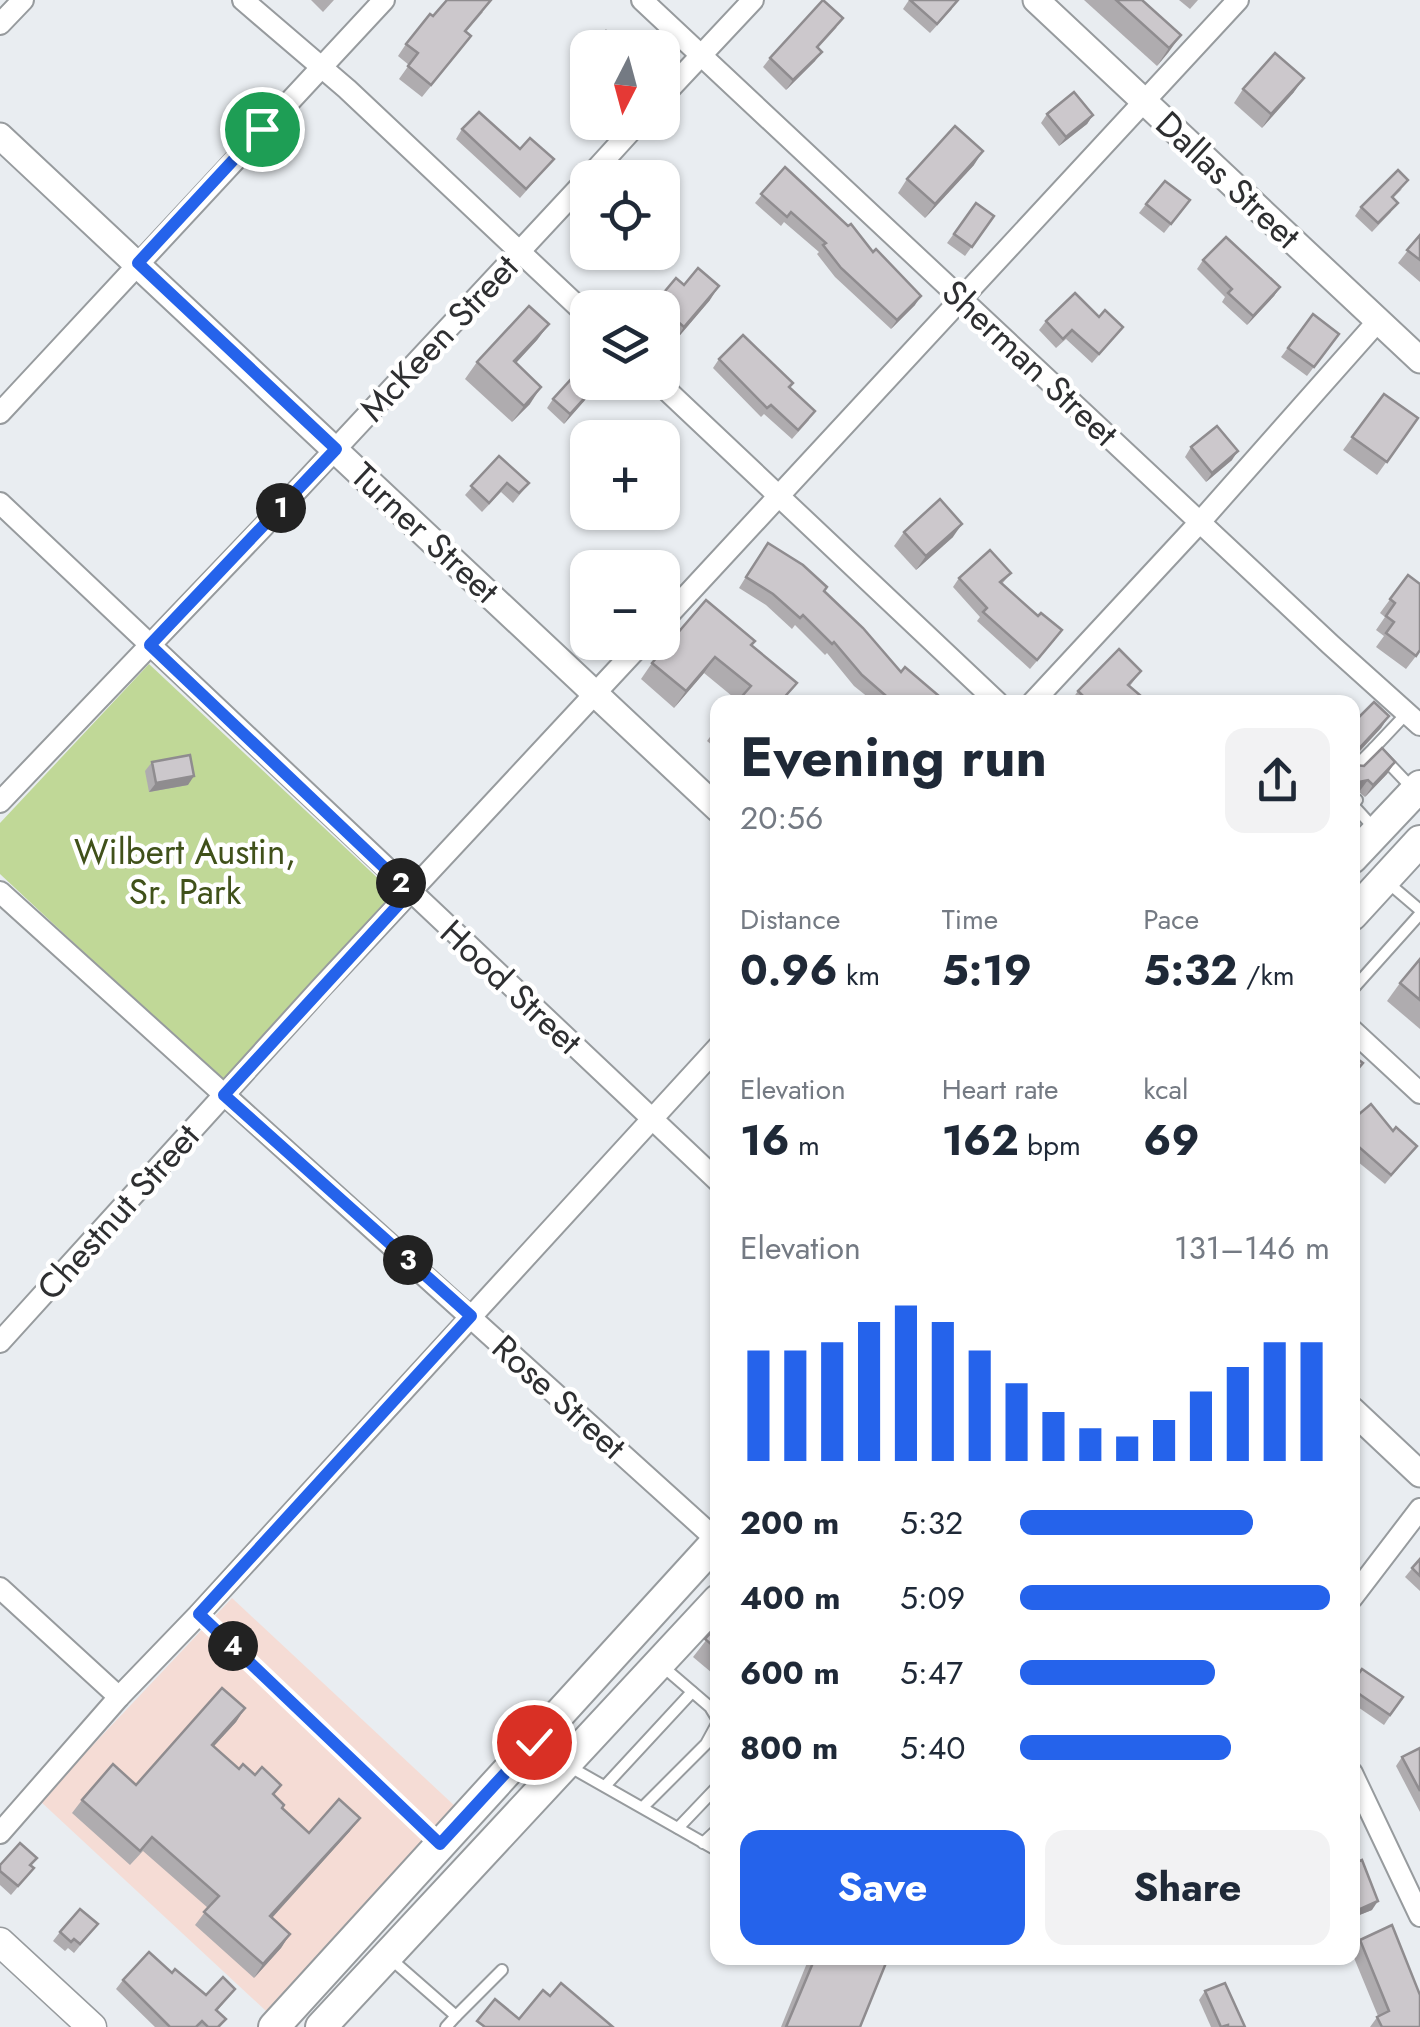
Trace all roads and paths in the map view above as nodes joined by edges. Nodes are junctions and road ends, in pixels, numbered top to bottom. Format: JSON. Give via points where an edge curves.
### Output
{"nodes":[{"id":1,"x":23,"y":0,"type":"edge"},
{"id":2,"x":244,"y":0,"type":"edge"},
{"id":3,"x":384,"y":0,"type":"edge"},
{"id":4,"x":642,"y":0,"type":"edge"},
{"id":5,"x":752,"y":0,"type":"edge"},
{"id":6,"x":1036,"y":0,"type":"edge"},
{"id":7,"x":1238,"y":0,"type":"edge"},
{"id":8,"x":0,"y":24,"type":"edge"},
{"id":9,"x":701,"y":55,"type":"junction"},
{"id":10,"x":321,"y":68,"type":"junction"},
{"id":11,"x":680,"y":78,"type":"edge"},
{"id":12,"x":1144,"y":101,"type":"junction"},
{"id":13,"x":0,"y":136,"type":"edge"},
{"id":14,"x":623,"y":140,"type":"edge"},
{"id":15,"x":604,"y":160,"type":"edge"},
{"id":16,"x":570,"y":197,"type":"edge"},
{"id":17,"x":519,"y":252,"type":"junction"},
{"id":18,"x":138,"y":263,"type":"junction"},
{"id":19,"x":961,"y":298,"type":"junction"},
{"id":20,"x":570,"y":299,"type":"edge"},
{"id":21,"x":1378,"y":321,"type":"junction"},
{"id":22,"x":1420,"y":360,"type":"edge"},
{"id":23,"x":677,"y":400,"type":"edge"},
{"id":24,"x":0,"y":413,"type":"edge"},
{"id":25,"x":336,"y":449,"type":"junction"},
{"id":26,"x":779,"y":496,"type":"junction"},
{"id":27,"x":0,"y":503,"type":"edge"},
{"id":28,"x":1200,"y":522,"type":"junction"},
{"id":29,"x":680,"y":603,"type":"edge"},
{"id":30,"x":150,"y":645,"type":"junction"},
{"id":31,"x":626,"y":660,"type":"edge"},
{"id":32,"x":595,"y":694,"type":"junction"},
{"id":33,"x":991,"y":695,"type":"edge"},
{"id":34,"x":1039,"y":695,"type":"edge"},
{"id":35,"x":1413,"y":719,"type":"edge"},
{"id":36,"x":1374,"y":748,"type":"junction"},
{"id":37,"x":1360,"y":762,"type":"edge"},
{"id":38,"x":1417,"y":788,"type":"edge"},
{"id":39,"x":0,"y":802,"type":"edge"},
{"id":40,"x":710,"y":802,"type":"edge"},
{"id":41,"x":1360,"y":810,"type":"edge"},
{"id":42,"x":1378,"y":831,"type":"junction"},
{"id":43,"x":1420,"y":842,"type":"edge"},
{"id":44,"x":1360,"y":850,"type":"edge"},
{"id":45,"x":1385,"y":880,"type":"junction"},
{"id":46,"x":0,"y":892,"type":"edge"},
{"id":47,"x":410,"y":892,"type":"junction"},
{"id":48,"x":1360,"y":907,"type":"edge"},
{"id":49,"x":1420,"y":912,"type":"edge"},
{"id":50,"x":1360,"y":981,"type":"edge"},
{"id":51,"x":1360,"y":1038,"type":"edge"},
{"id":52,"x":710,"y":1055,"type":"edge"},
{"id":53,"x":1420,"y":1094,"type":"edge"},
{"id":54,"x":224,"y":1095,"type":"junction"},
{"id":55,"x":651,"y":1119,"type":"junction"},
{"id":56,"x":710,"y":1174,"type":"edge"},
{"id":57,"x":471,"y":1316,"type":"junction"},
{"id":58,"x":0,"y":1342,"type":"edge"},
{"id":59,"x":1360,"y":1418,"type":"edge"},
{"id":60,"x":1420,"y":1474,"type":"edge"},
{"id":61,"x":1420,"y":1509,"type":"edge"},
{"id":62,"x":710,"y":1534,"type":"edge"},
{"id":63,"x":710,"y":1548,"type":"edge"},
{"id":64,"x":0,"y":1588,"type":"edge"},
{"id":65,"x":1360,"y":1588,"type":"edge"},
{"id":66,"x":710,"y":1609,"type":"edge"},
{"id":67,"x":199,"y":1614,"type":"junction"},
{"id":68,"x":659,"y":1663,"type":"junction"},
{"id":69,"x":692,"y":1692,"type":"junction"},
{"id":70,"x":119,"y":1697,"type":"junction"},
{"id":71,"x":710,"y":1707,"type":"edge"},
{"id":72,"x":710,"y":1736,"type":"edge"},
{"id":73,"x":534,"y":1742,"type":"junction"},
{"id":74,"x":565,"y":1764,"type":"junction"},
{"id":75,"x":605,"y":1786,"type":"junction"},
{"id":76,"x":1360,"y":1790,"type":"edge"},
{"id":77,"x":710,"y":1794,"type":"edge"},
{"id":78,"x":643,"y":1807,"type":"junction"},
{"id":79,"x":678,"y":1828,"type":"junction"},
{"id":80,"x":0,"y":1833,"type":"edge"},
{"id":81,"x":710,"y":1836,"type":"edge"},
{"id":82,"x":704,"y":1842,"type":"junction"},
{"id":83,"x":440,"y":1844,"type":"junction"},
{"id":84,"x":710,"y":1846,"type":"edge"},
{"id":85,"x":1420,"y":1916,"type":"edge"},
{"id":86,"x":0,"y":1942,"type":"edge"},
{"id":87,"x":387,"y":1956,"type":"junction"},
{"id":88,"x":502,"y":1970,"type":"dead end"},
{"id":89,"x":456,"y":2016,"type":"junction"},
{"id":90,"x":332,"y":2023,"type":"edge"},
{"id":91,"x":92,"y":2027,"type":"edge"},
{"id":92,"x":274,"y":2027,"type":"edge"},
{"id":93,"x":446,"y":2027,"type":"edge"}],
"edges":[{"from":1,"to":8,"type":"street"},
{"from":2,"to":10,"type":"street"},
{"from":3,"to":10,"type":"street"},
{"from":4,"to":9,"type":"street","name":"Sherman Street"},
{"from":5,"to":9,"type":"street"},
{"from":6,"to":12,"type":"street","name":"Dallas Street"},
{"from":7,"to":12,"type":"street"},
{"from":9,"to":11,"type":"street"},
{"from":9,"to":19,"type":"street","name":"Sherman Street"},
{"from":10,"to":17,"type":"street"},
{"from":10,"to":18,"type":"street"},
{"from":12,"to":19,"type":"street"},
{"from":12,"to":21,"type":"street","name":"Dallas Street"},
{"from":13,"to":18,"type":"street","name":"Turner Street"},
{"from":14,"to":15,"type":"street","name":"McKeen Street"},
{"from":16,"to":17,"type":"street","name":"McKeen Street"},
{"from":17,"to":20,"type":"street"},
{"from":17,"to":25,"type":"street","name":"McKeen Street"},
{"from":18,"to":24,"type":"street"},
{"from":18,"to":25,"type":"street","name":"Turner Street"},
{"from":19,"to":26,"type":"street"},
{"from":19,"to":28,"type":"street","name":"Sherman Street"},
{"from":21,"to":22,"type":"street","name":"Dallas Street"},
{"from":21,"to":28,"type":"street"},
{"from":23,"to":26,"type":"street"},
{"from":25,"to":30,"type":"street","name":"McKeen Street"},
{"from":25,"to":32,"type":"street","name":"Turner Street"},
{"from":26,"to":29,"type":"street"},
{"from":26,"to":33,"type":"street"},
{"from":27,"to":30,"type":"street","name":"Hood Street"},
{"from":28,"to":34,"type":"street"},
{"from":28,"to":35,"type":"street","name":"Sherman Street"},
{"from":30,"to":39,"type":"street","name":"McKeen Street"},
{"from":30,"to":47,"type":"street","name":"Hood Street"},
{"from":31,"to":32,"type":"street","name":"Chestnut Street"},
{"from":32,"to":40,"type":"street","name":"Turner Street"},
{"from":32,"to":47,"type":"street","name":"Chestnut Street"},
{"from":35,"to":36,"type":"lane"},
{"from":36,"to":37,"type":"lane"},
{"from":36,"to":38,"type":"lane","via":[[1388,768]]},
{"from":38,"to":42,"type":"main road"},
{"from":41,"to":42,"type":"lane"},
{"from":42,"to":44,"type":"main road"},
{"from":43,"to":45,"type":"main road"},
{"from":45,"to":48,"type":"main road"},
{"from":45,"to":49,"type":"lane"},
{"from":46,"to":54,"type":"street","name":"Rose Street"},
{"from":47,"to":54,"type":"street","name":"Chestnut Street"},
{"from":47,"to":55,"type":"street","name":"Hood Street"},
{"from":49,"to":50,"type":"lane"},
{"from":51,"to":53,"type":"street"},
{"from":52,"to":55,"type":"street"},
{"from":54,"to":57,"type":"street","name":"Rose Street"},
{"from":54,"to":58,"type":"street","name":"Chestnut Street"},
{"from":55,"to":56,"type":"street","name":"Hood Street"},
{"from":55,"to":57,"type":"street"},
{"from":57,"to":62,"type":"street","name":"Rose Street"},
{"from":57,"to":67,"type":"street"},
{"from":59,"to":60,"type":"street"},
{"from":61,"to":65,"type":"street"},
{"from":63,"to":73,"type":"main road"},
{"from":64,"to":70,"type":"street"},
{"from":66,"to":68,"type":"main road"},
{"from":67,"to":70,"type":"street"},
{"from":67,"to":83,"type":"lane"},
{"from":68,"to":69,"type":"lane"},
{"from":68,"to":74,"type":"main road"},
{"from":69,"to":71,"type":"lane"},
{"from":69,"to":75,"type":"lane"},
{"from":70,"to":80,"type":"street"},
{"from":72,"to":78,"type":"lane"},
{"from":73,"to":74,"type":"lane"},
{"from":73,"to":83,"type":"main road"},
{"from":74,"to":75,"type":"lane"},
{"from":74,"to":87,"type":"main road"},
{"from":75,"to":78,"type":"lane"},
{"from":76,"to":85,"type":"street"},
{"from":77,"to":79,"type":"lane"},
{"from":78,"to":79,"type":"lane"},
{"from":79,"to":82,"type":"lane"},
{"from":81,"to":82,"type":"lane"},
{"from":82,"to":84,"type":"lane"},
{"from":83,"to":92,"type":"main road"},
{"from":86,"to":91,"type":"main road"},
{"from":87,"to":89,"type":"lane"},
{"from":87,"to":90,"type":"main road"},
{"from":88,"to":89,"type":"lane"},
{"from":89,"to":93,"type":"lane"}]}
